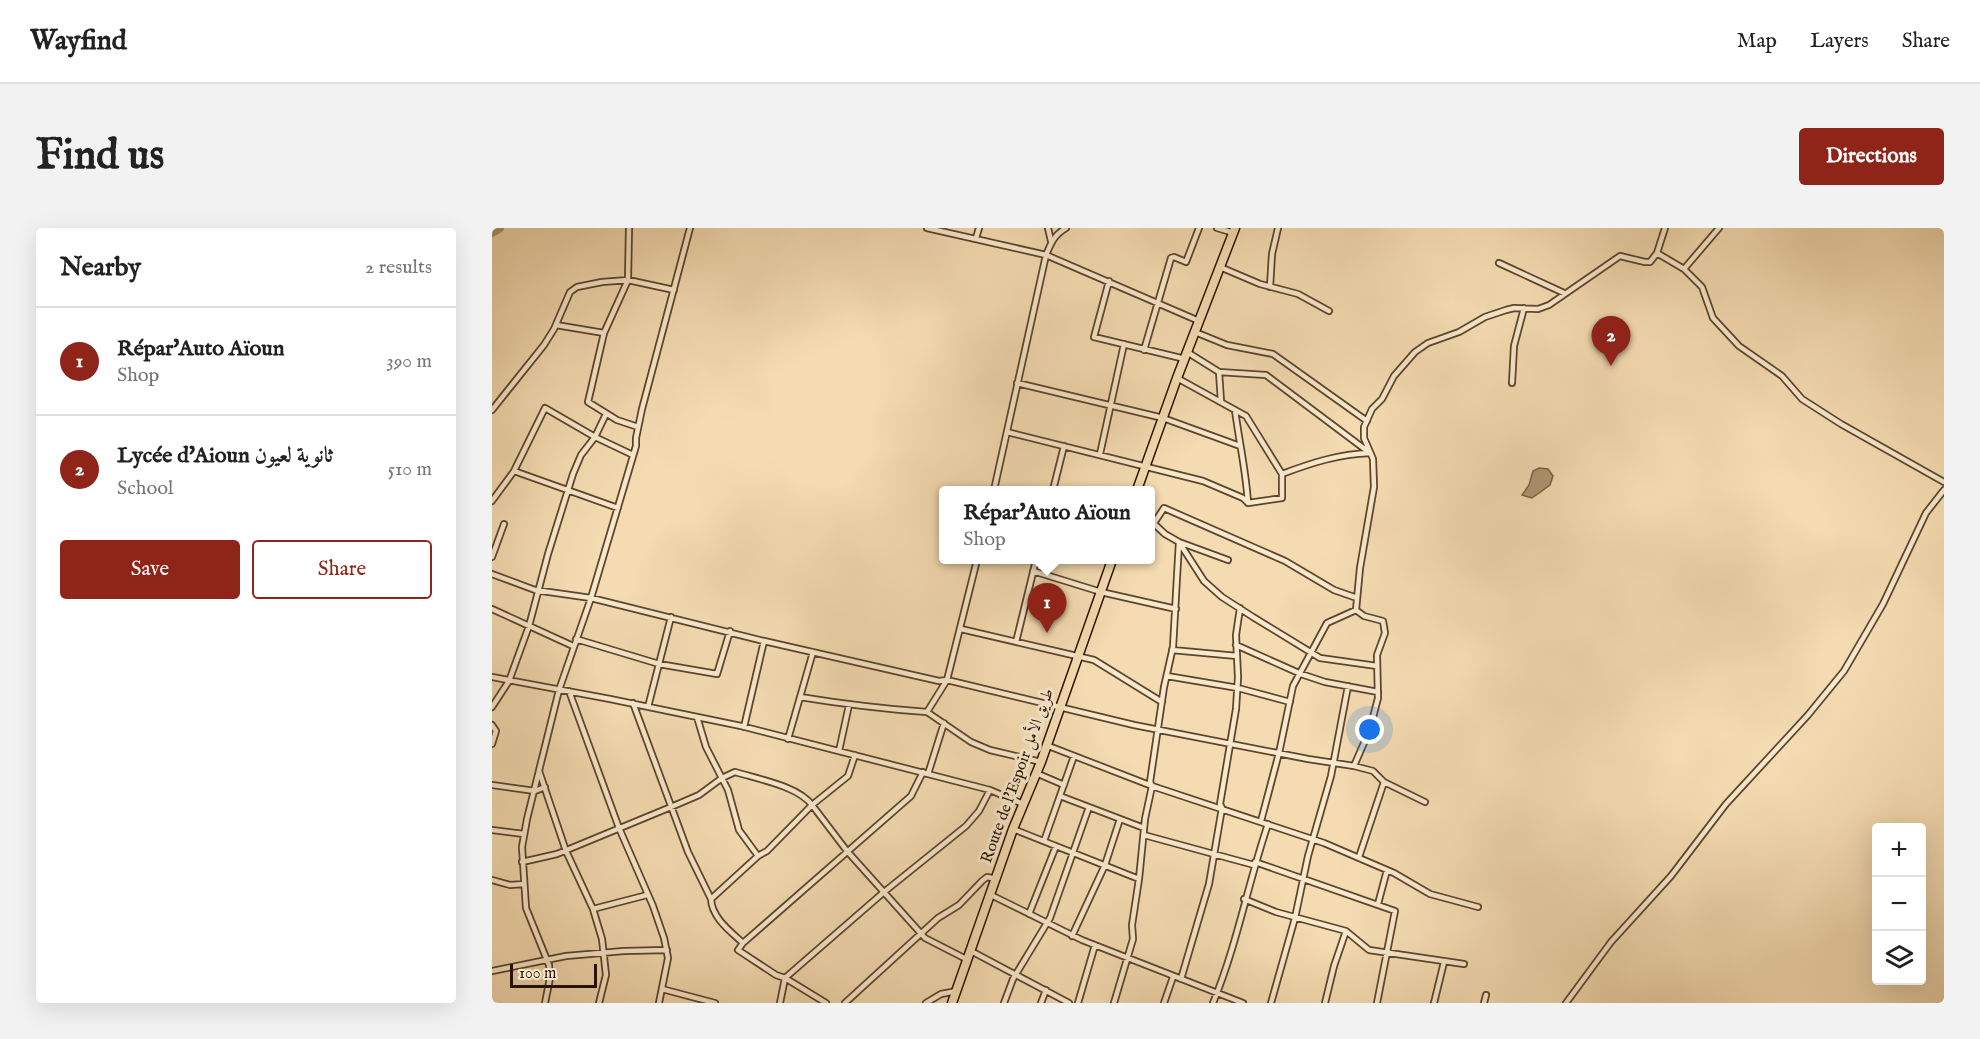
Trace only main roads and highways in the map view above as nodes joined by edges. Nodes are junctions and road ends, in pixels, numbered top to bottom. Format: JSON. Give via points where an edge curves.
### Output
{"nodes":[{"id":1,"x":1234,"y":230,"type":"edge"},
{"id":2,"x":1138,"y":486,"type":"edge"},
{"id":3,"x":1111,"y":564,"type":"edge"},
{"id":4,"x":952,"y":1003,"type":"edge"}],
"edges":[{"from":1,"to":2,"type":"highway"},
{"from":3,"to":4,"type":"highway","name":"Route de l’Espoir طريق الأمل"}]}
